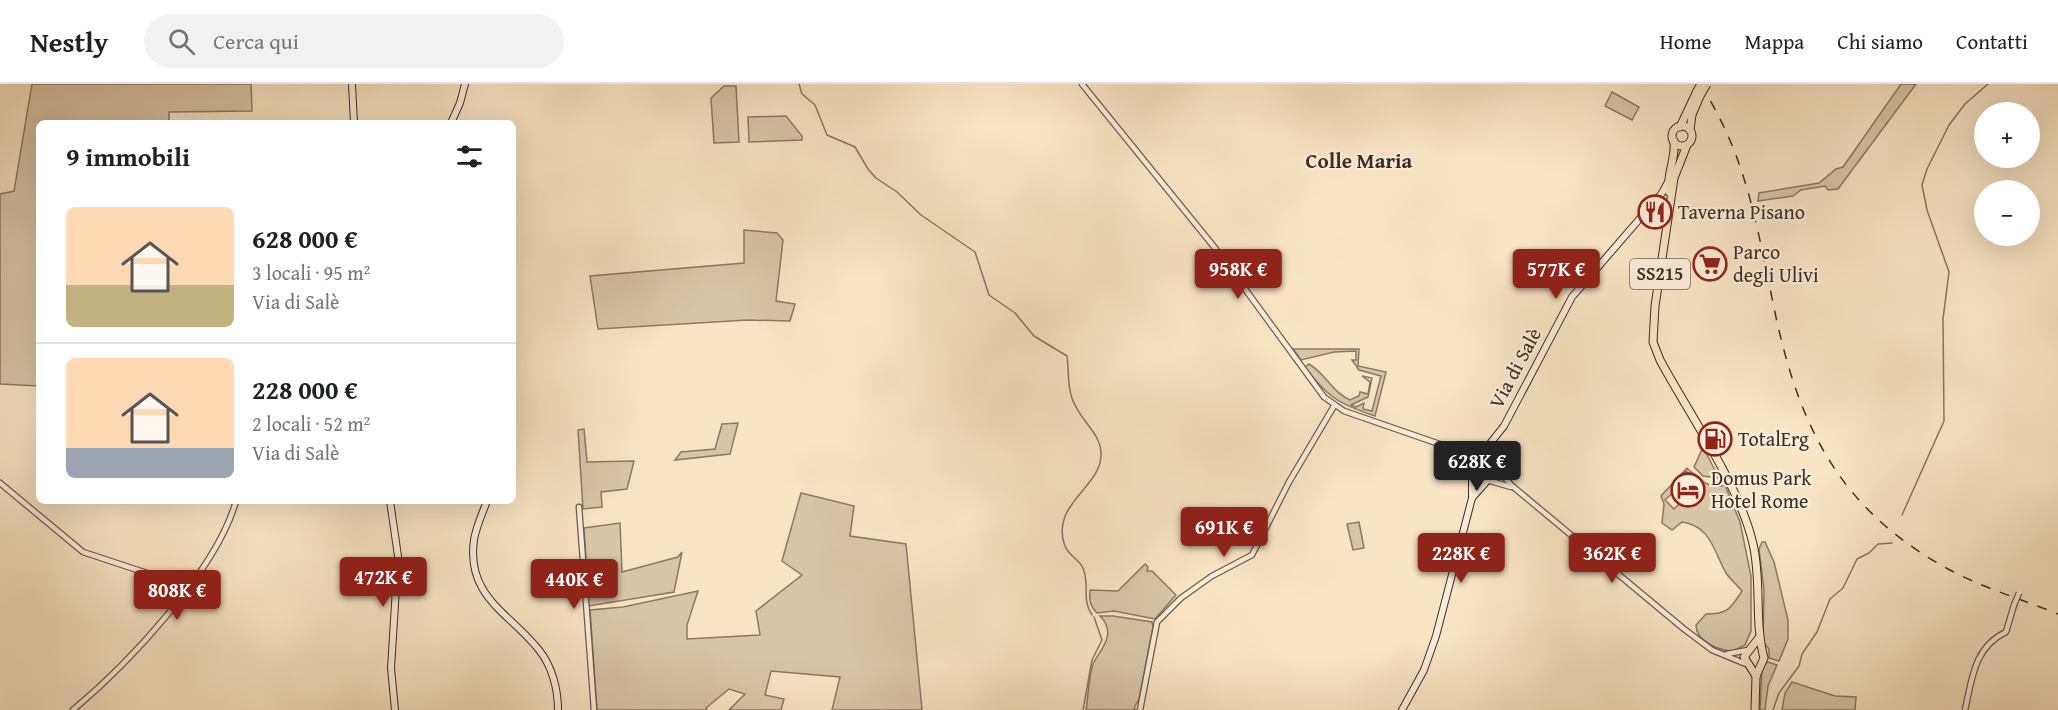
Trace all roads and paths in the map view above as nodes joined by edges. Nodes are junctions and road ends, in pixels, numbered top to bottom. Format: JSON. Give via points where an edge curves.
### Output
{"nodes":[{"id":1,"x":352,"y":84,"type":"edge"},
{"id":2,"x":465,"y":84,"type":"edge"},
{"id":3,"x":1082,"y":84,"type":"edge"},
{"id":4,"x":1707,"y":84,"type":"edge"},
{"id":5,"x":1699,"y":90,"type":"edge"},
{"id":6,"x":354,"y":120,"type":"edge"},
{"id":7,"x":452,"y":120,"type":"edge"},
{"id":8,"x":1680,"y":127,"type":"junction"},
{"id":9,"x":1690,"y":130,"type":"junction"},
{"id":10,"x":1673,"y":139,"type":"junction"},
{"id":11,"x":1687,"y":145,"type":"junction"},
{"id":12,"x":1668,"y":182,"type":"junction"},
{"id":13,"x":1670,"y":198,"type":"junction"},
{"id":14,"x":1334,"y":406,"type":"junction"},
{"id":15,"x":1445,"y":445,"type":"junction"},
{"id":16,"x":1478,"y":454,"type":"junction"},
{"id":17,"x":1495,"y":465,"type":"junction"},
{"id":18,"x":1471,"y":471,"type":"junction"},
{"id":19,"x":1488,"y":479,"type":"junction"},
{"id":20,"x":0,"y":483,"type":"edge"},
{"id":21,"x":1514,"y":488,"type":"junction"},
{"id":22,"x":1472,"y":498,"type":"junction"},
{"id":23,"x":235,"y":504,"type":"edge"},
{"id":24,"x":390,"y":504,"type":"edge"},
{"id":25,"x":486,"y":504,"type":"edge"},
{"id":26,"x":579,"y":507,"type":"dead end"},
{"id":27,"x":189,"y":587,"type":"junction"},
{"id":28,"x":2019,"y":593,"type":"dead end"},
{"id":29,"x":1758,"y":639,"type":"junction"},
{"id":30,"x":1749,"y":650,"type":"junction"},
{"id":31,"x":1762,"y":652,"type":"junction"},
{"id":32,"x":1724,"y":655,"type":"junction"},
{"id":33,"x":1747,"y":665,"type":"junction"},
{"id":34,"x":1760,"y":666,"type":"junction"},
{"id":35,"x":1756,"y":676,"type":"junction"},
{"id":36,"x":73,"y":710,"type":"edge"},
{"id":37,"x":395,"y":710,"type":"edge"},
{"id":38,"x":558,"y":710,"type":"edge"},
{"id":39,"x":594,"y":710,"type":"edge"},
{"id":40,"x":1140,"y":710,"type":"edge"},
{"id":41,"x":1402,"y":710,"type":"edge"},
{"id":42,"x":1755,"y":710,"type":"edge"},
{"id":43,"x":1965,"y":710,"type":"edge"}],
"edges":[{"from":1,"to":6,"type":"main road"},
{"from":2,"to":7,"type":"main road"},
{"from":3,"to":14,"type":"street","via":[[1165,184]]},
{"from":4,"to":5,"type":"main road","bridge":true},
{"from":5,"to":8,"type":"main road"},
{"from":5,"to":9,"type":"main road"},
{"from":8,"to":9,"type":"main road"},
{"from":8,"to":10,"type":"main road","via":[[1673,133]]},
{"from":9,"to":11,"type":"main road","via":[[1692,137]]},
{"from":10,"to":11,"type":"main road","via":[[1679,145]]},
{"from":10,"to":12,"type":"main road","number":"SS215","via":[[1675,155]]},
{"from":11,"to":13,"type":"main road","number":"SS215","via":[[1676,169]]},
{"from":12,"to":13,"type":"main road","number":"SS215"},
{"from":12,"to":16,"type":"main road","name":"Via di Salè","via":[[1572,297],[1504,426]]},
{"from":13,"to":29,"type":"main road","number":"SS215","via":[[1655,306],[1654,344],[1746,520],[1756,560]]},
{"from":14,"to":15,"type":"street"},
{"from":14,"to":40,"type":"street","via":[[1253,554],[1181,597],[1157,622]]},
{"from":15,"to":16,"type":"street"},
{"from":15,"to":18,"type":"street","via":[[1458,453]]},
{"from":16,"to":17,"type":"main road"},
{"from":16,"to":18,"type":"main road"},
{"from":17,"to":19,"type":"main road"},
{"from":17,"to":21,"type":"street"},
{"from":18,"to":19,"type":"main road","via":[[1476,478]]},
{"from":18,"to":22,"type":"main road"},
{"from":19,"to":21,"type":"street"},
{"from":19,"to":22,"type":"main road"},
{"from":20,"to":27,"type":"street","via":[[83,552]]},
{"from":21,"to":32,"type":"street","via":[[1679,625]]},
{"from":22,"to":41,"type":"main road","via":[[1434,643]]},
{"from":23,"to":27,"type":"street","via":[[225,532]]},
{"from":24,"to":37,"type":"main road","via":[[398,556],[391,666]]},
{"from":25,"to":38,"type":"main road","via":[[474,538],[477,575],[495,607],[534,643],[546,660]]},
{"from":26,"to":39,"type":"street"},
{"from":27,"to":36,"type":"street","via":[[157,627]]},
{"from":28,"to":43,"type":"street","bridge":true,"via":[[2006,632],[1980,652]]},
{"from":29,"to":30,"type":"main road"},
{"from":29,"to":31,"type":"main road"},
{"from":30,"to":31,"type":"main road"},
{"from":30,"to":32,"type":"street"},
{"from":30,"to":33,"type":"main road","via":[[1744,657]]},
{"from":31,"to":34,"type":"main road","via":[[1764,660]]},
{"from":32,"to":33,"type":"street"},
{"from":33,"to":34,"type":"main road"},
{"from":33,"to":35,"type":"main road"},
{"from":34,"to":35,"type":"main road"},
{"from":35,"to":42,"type":"main road"}]}
